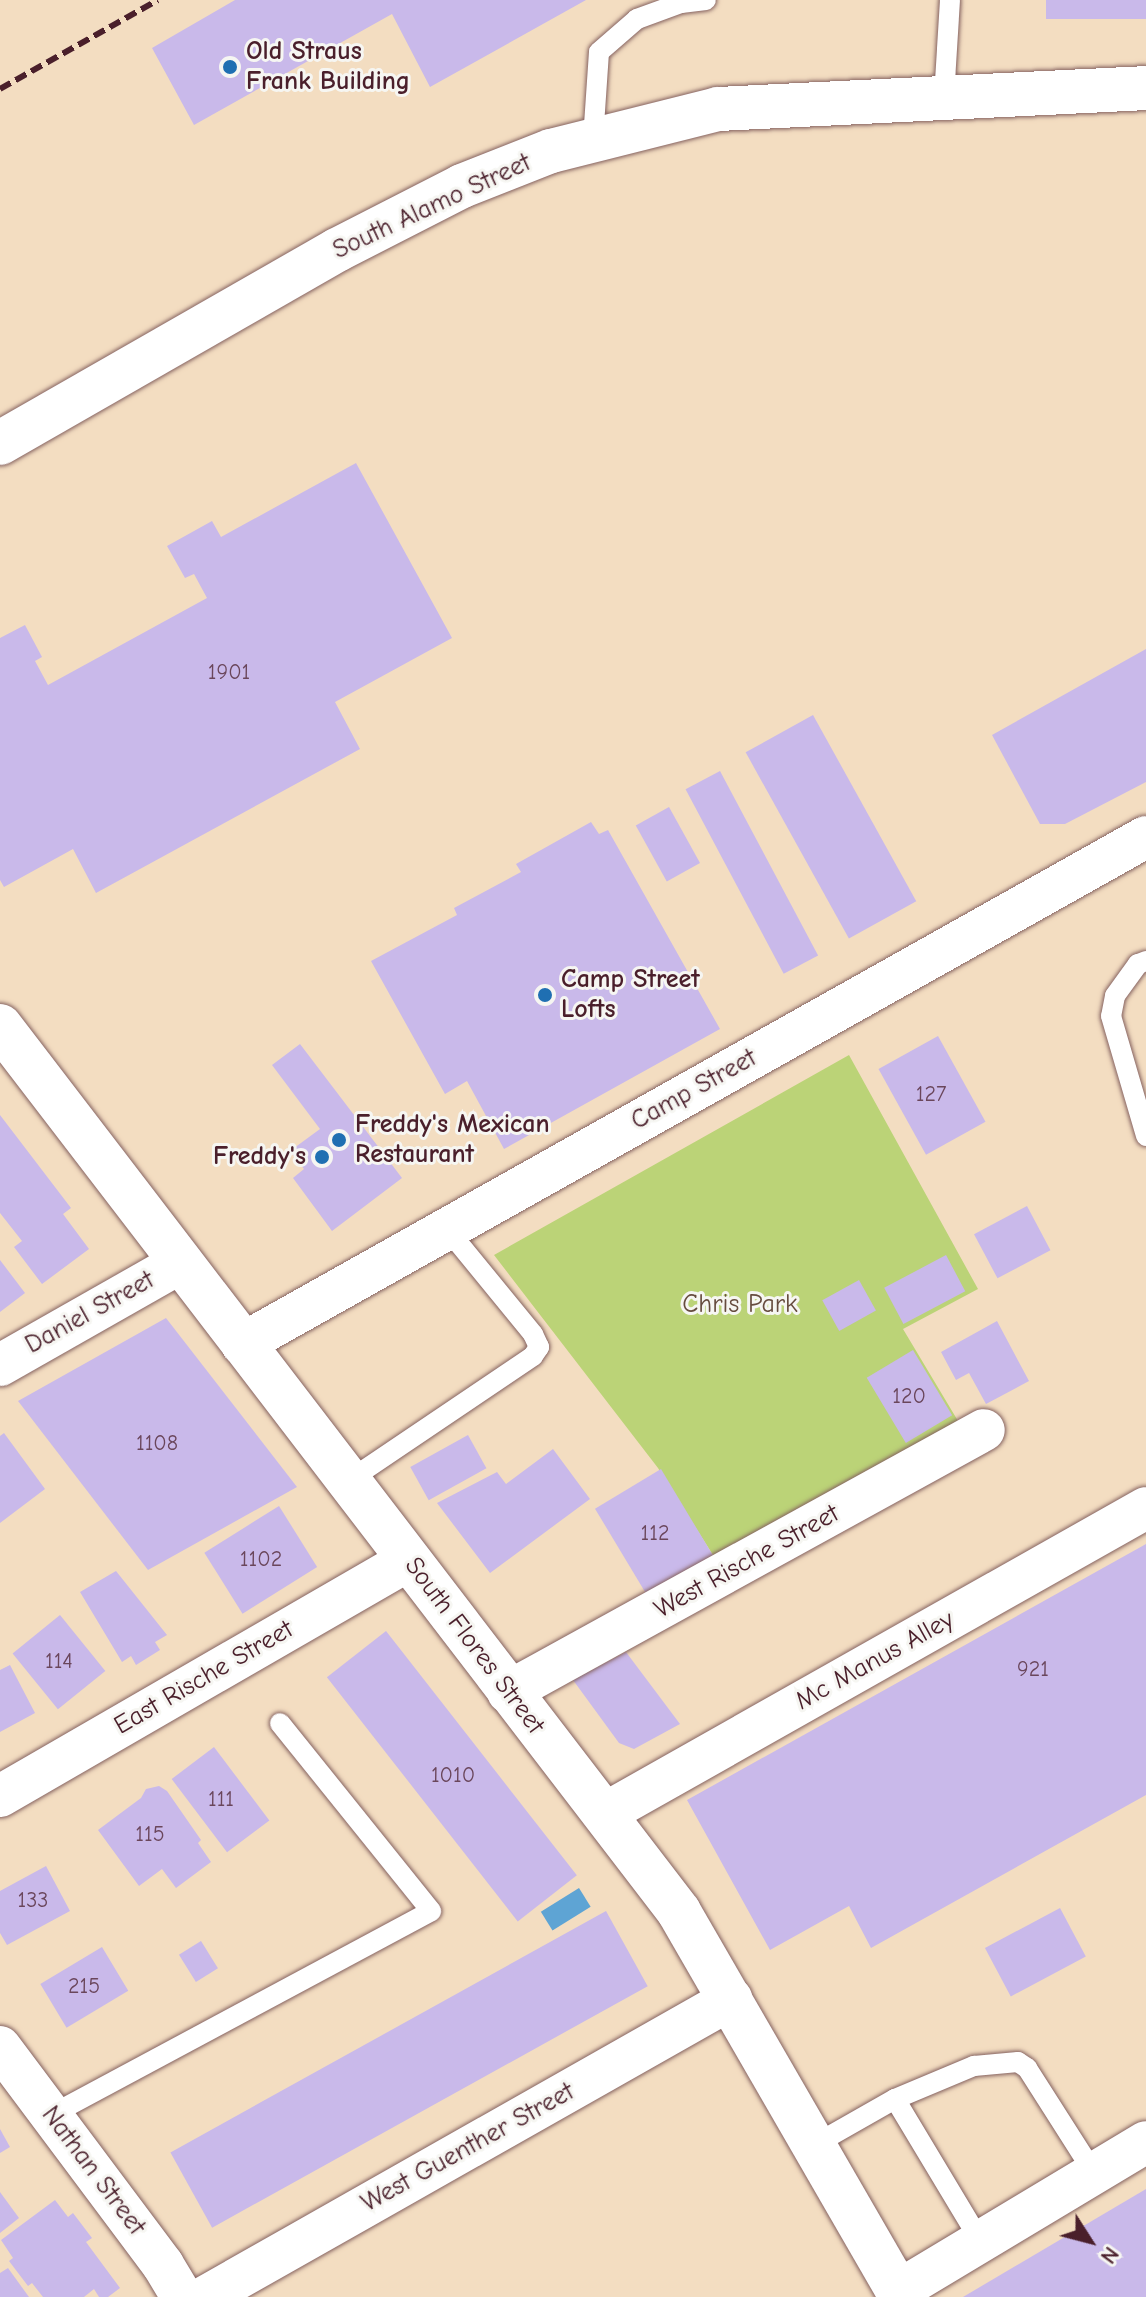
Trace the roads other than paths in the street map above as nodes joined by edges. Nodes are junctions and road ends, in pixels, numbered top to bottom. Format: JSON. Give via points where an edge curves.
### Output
{"nodes":[{"id":1,"x":706,"y":0,"type":"edge"},
{"id":2,"x":950,"y":0,"type":"edge"},
{"id":3,"x":1146,"y":88,"type":"edge"},
{"id":4,"x":944,"y":98,"type":"junction"},
{"id":5,"x":593,"y":140,"type":"junction"},
{"id":6,"x":0,"y":443,"type":"edge"},
{"id":7,"x":1146,"y":837,"type":"edge"},
{"id":8,"x":1146,"y":961,"type":"edge"},
{"id":9,"x":0,"y":1026,"type":"edge"},
{"id":10,"x":1146,"y":1136,"type":"edge"},
{"id":11,"x":447,"y":1229,"type":"junction"},
{"id":12,"x":181,"y":1262,"type":"junction"},
{"id":13,"x":242,"y":1344,"type":"junction"},
{"id":14,"x":0,"y":1365,"type":"edge"},
{"id":15,"x":984,"y":1430,"type":"dead end"},
{"id":16,"x":348,"y":1481,"type":"junction"},
{"id":17,"x":1146,"y":1508,"type":"edge"},
{"id":18,"x":409,"y":1560,"type":"junction"},
{"id":19,"x":508,"y":1692,"type":"junction"},
{"id":20,"x":280,"y":1723,"type":"dead end"},
{"id":21,"x":0,"y":1796,"type":"edge"},
{"id":22,"x":604,"y":1814,"type":"junction"},
{"id":23,"x":731,"y":1999,"type":"junction"},
{"id":24,"x":0,"y":2047,"type":"edge"},
{"id":25,"x":895,"y":2099,"type":"junction"},
{"id":26,"x":51,"y":2115,"type":"junction"},
{"id":27,"x":1146,"y":2142,"type":"edge"},
{"id":28,"x":814,"y":2145,"type":"junction"},
{"id":29,"x":1094,"y":2173,"type":"junction"},
{"id":30,"x":981,"y":2242,"type":"junction"},
{"id":31,"x":900,"y":2294,"type":"edge"},
{"id":32,"x":182,"y":2297,"type":"edge"},
{"id":33,"x":205,"y":2297,"type":"edge"}],
"edges":[{"from":1,"to":5,"type":"lane","via":[[637,19],[599,52]]},
{"from":2,"to":4,"type":"lane"},
{"from":3,"to":4,"type":"main road","name":"South Alamo Street"},
{"from":4,"to":5,"type":"main road","name":"South Alamo Street","via":[[718,109]]},
{"from":5,"to":6,"type":"main road","name":"South Alamo Street","via":[[462,186],[373,231]]},
{"from":7,"to":11,"type":"street","name":"Camp Street"},
{"from":8,"to":10,"type":"lane","via":[[1115,996],[1111,1016]]},
{"from":9,"to":12,"type":"main road","name":"South Flores Street"},
{"from":11,"to":13,"type":"street","name":"Camp Street"},
{"from":11,"to":16,"type":"lane","via":[[539,1347]]},
{"from":12,"to":13,"type":"main road","name":"South Flores Street"},
{"from":12,"to":14,"type":"street","name":"Daniel Street"},
{"from":13,"to":16,"type":"main road","name":"South Flores Street"},
{"from":15,"to":19,"type":"street","name":"West Rische Street"},
{"from":16,"to":18,"type":"main road","name":"South Flores Street"},
{"from":17,"to":22,"type":"street","name":"Mc Manus Alley"},
{"from":18,"to":19,"type":"main road","name":"South Flores Street"},
{"from":18,"to":21,"type":"street","name":"East Rische Street"},
{"from":19,"to":22,"type":"main road","name":"South Flores Street"},
{"from":20,"to":26,"type":"lane","via":[[431,1911]]},
{"from":22,"to":23,"type":"main road","name":"South Flores Street","via":[[679,1912]]},
{"from":23,"to":28,"type":"main road","name":"South Flores Street"},
{"from":23,"to":33,"type":"street","name":"West Guenther Street"},
{"from":24,"to":26,"type":"street","name":"Nathan Street"},
{"from":25,"to":28,"type":"lane"},
{"from":25,"to":29,"type":"lane","via":[[974,2066],[1018,2062],[1027,2068]]},
{"from":25,"to":30,"type":"lane"},
{"from":26,"to":32,"type":"street","name":"Nathan Street"},
{"from":27,"to":29,"type":"street"},
{"from":28,"to":31,"type":"main road","name":"South Flores Street"},
{"from":29,"to":30,"type":"street"},
{"from":30,"to":31,"type":"street"}]}
